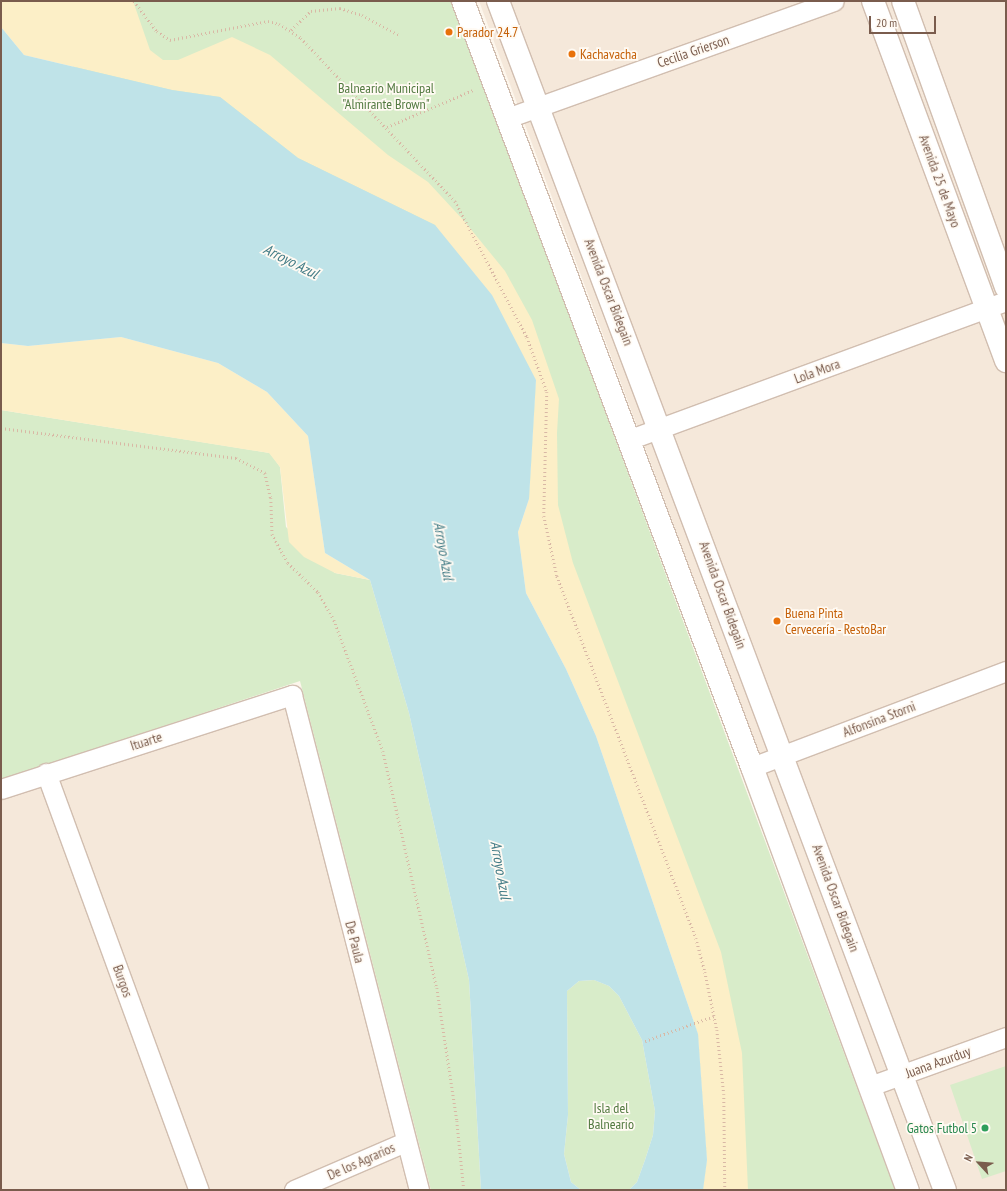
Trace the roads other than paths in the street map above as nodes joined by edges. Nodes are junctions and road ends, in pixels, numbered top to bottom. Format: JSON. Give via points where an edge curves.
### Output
{"nodes":[{"id":1,"x":463,"y":1,"type":"edge"},
{"id":2,"x":498,"y":1,"type":"edge"},
{"id":3,"x":834,"y":1,"type":"edge"},
{"id":4,"x":873,"y":1,"type":"edge"},
{"id":5,"x":903,"y":1,"type":"edge"},
{"id":6,"x":538,"y":105,"type":"junction"},
{"id":7,"x":507,"y":118,"type":"junction"},
{"id":8,"x":1006,"y":287,"type":"edge"},
{"id":9,"x":996,"y":305,"type":"edge"},
{"id":10,"x":1006,"y":361,"type":"edge"},
{"id":11,"x":662,"y":429,"type":"junction"},
{"id":12,"x":628,"y":440,"type":"junction"},
{"id":13,"x":1006,"y":671,"type":"edge"},
{"id":14,"x":292,"y":694,"type":"joint"},
{"id":15,"x":783,"y":755,"type":"junction"},
{"id":16,"x":752,"y":767,"type":"junction"},
{"id":17,"x":46,"y":773,"type":"junction"},
{"id":18,"x":1,"y":789,"type":"edge"},
{"id":19,"x":1006,"y":1037,"type":"edge"},
{"id":20,"x":902,"y":1075,"type":"junction"},
{"id":21,"x":870,"y":1086,"type":"junction"},
{"id":22,"x":405,"y":1142,"type":"junction"},
{"id":23,"x":199,"y":1190,"type":"edge"},
{"id":24,"x":294,"y":1190,"type":"edge"},
{"id":25,"x":419,"y":1190,"type":"edge"},
{"id":26,"x":908,"y":1190,"type":"edge"},
{"id":27,"x":945,"y":1190,"type":"edge"}],
"edges":[{"from":1,"to":7,"type":"main road"},
{"from":2,"to":6,"type":"main road","name":"Avenida Oscar Bidegain"},
{"from":3,"to":6,"type":"street","name":"Cecilia Grierson"},
{"from":4,"to":9,"type":"main road","name":"Avenida 25 de Mayo"},
{"from":5,"to":8,"type":"main road","name":"Avenida 25 de Mayo"},
{"from":6,"to":7,"type":"street","name":"Cecilia Grierson"},
{"from":6,"to":11,"type":"main road","name":"Avenida Oscar Bidegain"},
{"from":7,"to":12,"type":"main road"},
{"from":9,"to":10,"type":"main road","name":"Avenida 25 de Mayo"},
{"from":9,"to":11,"type":"street","name":"Lola Mora"},
{"from":11,"to":12,"type":"street","name":"Lola Mora"},
{"from":11,"to":15,"type":"main road","name":"Avenida Oscar Bidegain"},
{"from":12,"to":16,"type":"main road"},
{"from":13,"to":15,"type":"street","name":"Alfonsina Storni"},
{"from":14,"to":17,"type":"street","name":"Ituarte"},
{"from":14,"to":22,"type":"street","name":"De Paula"},
{"from":15,"to":16,"type":"street","name":"Alfonsina Storni"},
{"from":15,"to":20,"type":"main road","name":"Avenida Oscar Bidegain"},
{"from":16,"to":21,"type":"main road"},
{"from":17,"to":18,"type":"street","name":"Ituarte"},
{"from":17,"to":23,"type":"street","name":"Burgos"},
{"from":19,"to":20,"type":"street","name":"Juana Azurduy"},
{"from":20,"to":21,"type":"street","name":"Juana Azurduy"},
{"from":20,"to":27,"type":"main road","name":"Avenida Oscar Bidegain"},
{"from":21,"to":26,"type":"main road"},
{"from":22,"to":24,"type":"street","name":"De los Agrarios"},
{"from":22,"to":25,"type":"street","name":"De Paula"}]}
